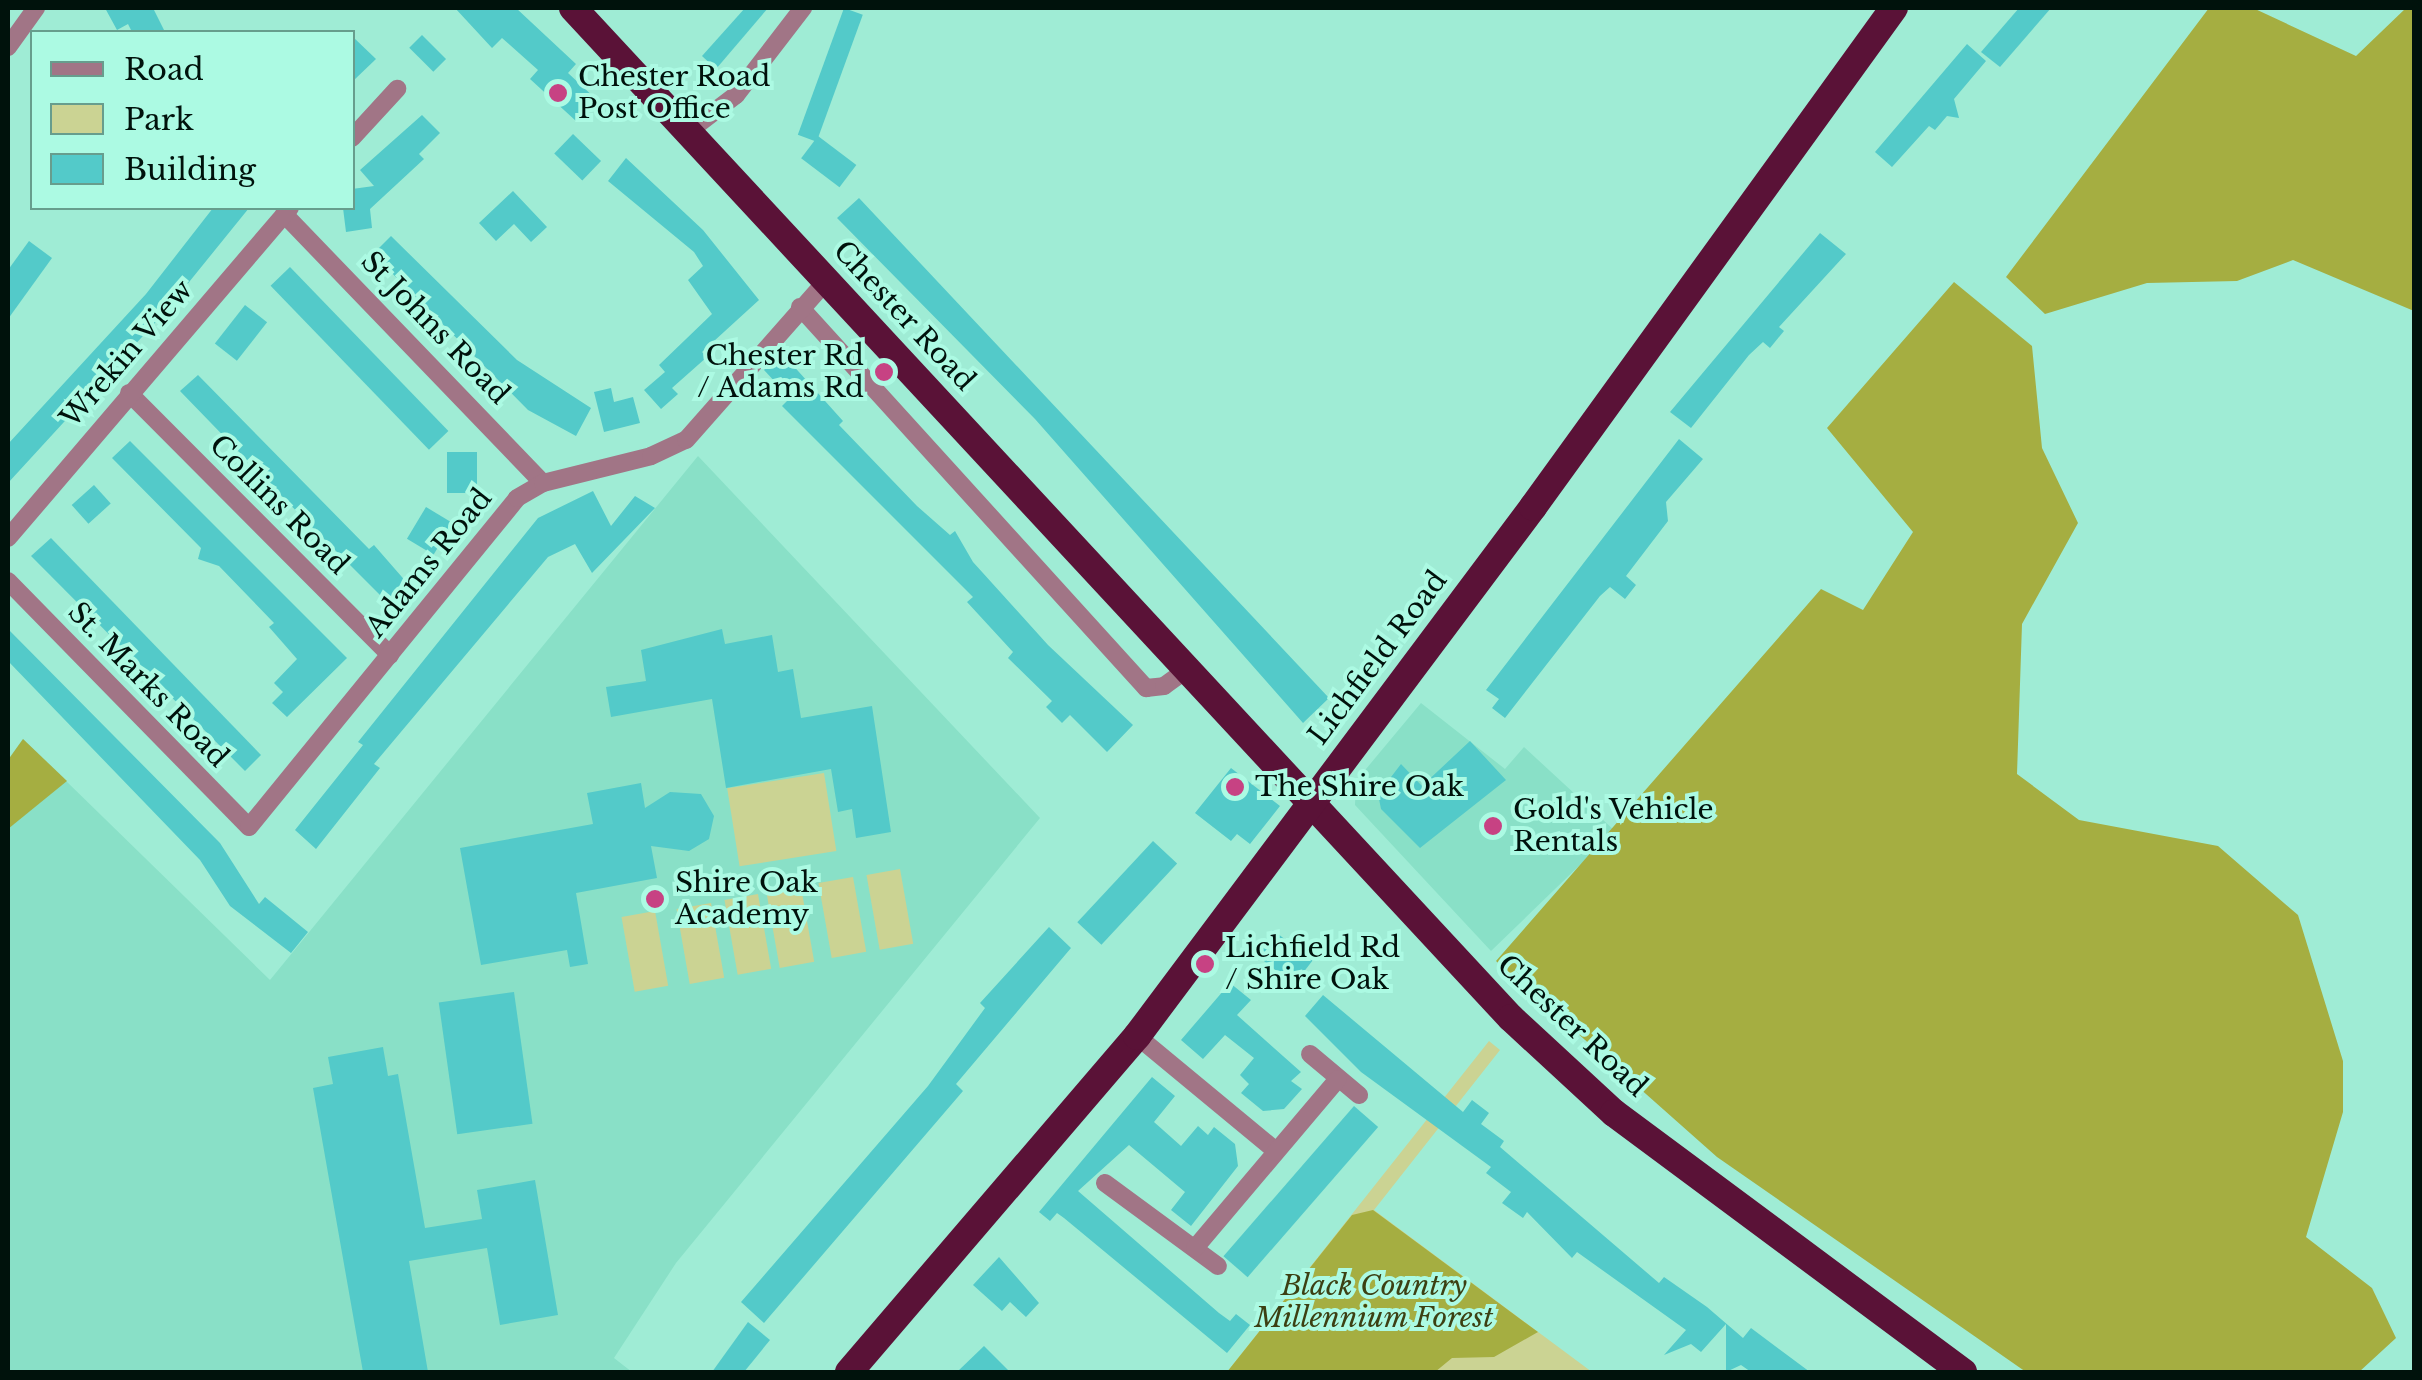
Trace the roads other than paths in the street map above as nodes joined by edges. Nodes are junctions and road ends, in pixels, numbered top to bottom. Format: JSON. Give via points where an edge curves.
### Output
{"nodes":[{"id":1,"x":36,"y":8,"type":"edge"},
{"id":2,"x":803,"y":8,"type":"edge"},
{"id":3,"x":1894,"y":8,"type":"edge"},
{"id":4,"x":576,"y":9,"type":"edge"},
{"id":5,"x":8,"y":47,"type":"edge"},
{"id":6,"x":397,"y":89,"type":"dead end"},
{"id":7,"x":686,"y":134,"type":"junction"},
{"id":8,"x":355,"y":135,"type":"edge"},
{"id":9,"x":287,"y":211,"type":"edge"},
{"id":10,"x":826,"y":281,"type":"junction"},
{"id":11,"x":800,"y":307,"type":"junction"},
{"id":12,"x":129,"y":394,"type":"junction"},
{"id":13,"x":543,"y":482,"type":"junction"},
{"id":14,"x":8,"y":538,"type":"edge"},
{"id":15,"x":8,"y":581,"type":"edge"},
{"id":16,"x":390,"y":655,"type":"junction"},
{"id":17,"x":1190,"y":667,"type":"junction"},
{"id":18,"x":1310,"y":803,"type":"junction"},
{"id":19,"x":248,"y":827,"type":"joint"},
{"id":20,"x":1136,"y":1036,"type":"junction"},
{"id":21,"x":1310,"y":1054,"type":"dead end"},
{"id":22,"x":1338,"y":1079,"type":"junction"},
{"id":23,"x":1359,"y":1095,"type":"dead end"},
{"id":24,"x":1276,"y":1151,"type":"junction"},
{"id":25,"x":1105,"y":1183,"type":"dead end"},
{"id":26,"x":1195,"y":1248,"type":"junction"},
{"id":27,"x":1218,"y":1266,"type":"dead end"},
{"id":28,"x":849,"y":1372,"type":"edge"},
{"id":29,"x":1963,"y":1372,"type":"edge"}],
"edges":[{"from":1,"to":5,"type":"street"},
{"from":2,"to":7,"type":"street","via":[[736,95]]},
{"from":3,"to":18,"type":"highway","name":"Lichfield Road"},
{"from":4,"to":7,"type":"highway","name":"Chester Road"},
{"from":6,"to":8,"type":"street"},
{"from":7,"to":10,"type":"highway","name":"Chester Road"},
{"from":9,"to":12,"type":"street","name":"Wrekin View"},
{"from":9,"to":13,"type":"street","name":"St Johns Road"},
{"from":10,"to":11,"type":"street","name":"Adams Road"},
{"from":10,"to":17,"type":"highway","name":"Chester Road"},
{"from":11,"to":13,"type":"street","name":"Adams Road","via":[[686,440],[651,456]]},
{"from":11,"to":17,"type":"street","via":[[1146,688],[1164,686]]},
{"from":12,"to":14,"type":"street","name":"Wrekin View"},
{"from":12,"to":16,"type":"street","name":"Collins Road"},
{"from":13,"to":16,"type":"street","name":"Adams Road","via":[[517,498]]},
{"from":15,"to":19,"type":"street","name":"St. Marks Road"},
{"from":16,"to":19,"type":"street","name":"Adams Road"},
{"from":17,"to":18,"type":"highway","name":"Chester Road"},
{"from":18,"to":20,"type":"highway","name":"Lichfield Road"},
{"from":18,"to":29,"type":"highway","name":"Chester Road","via":[[1473,980],[1614,1113]]},
{"from":20,"to":24,"type":"street"},
{"from":20,"to":28,"type":"highway","name":"Lichfield Road"},
{"from":21,"to":22,"type":"street"},
{"from":22,"to":23,"type":"street"},
{"from":22,"to":24,"type":"street"},
{"from":24,"to":26,"type":"street"},
{"from":25,"to":26,"type":"street"},
{"from":26,"to":27,"type":"street"}]}
